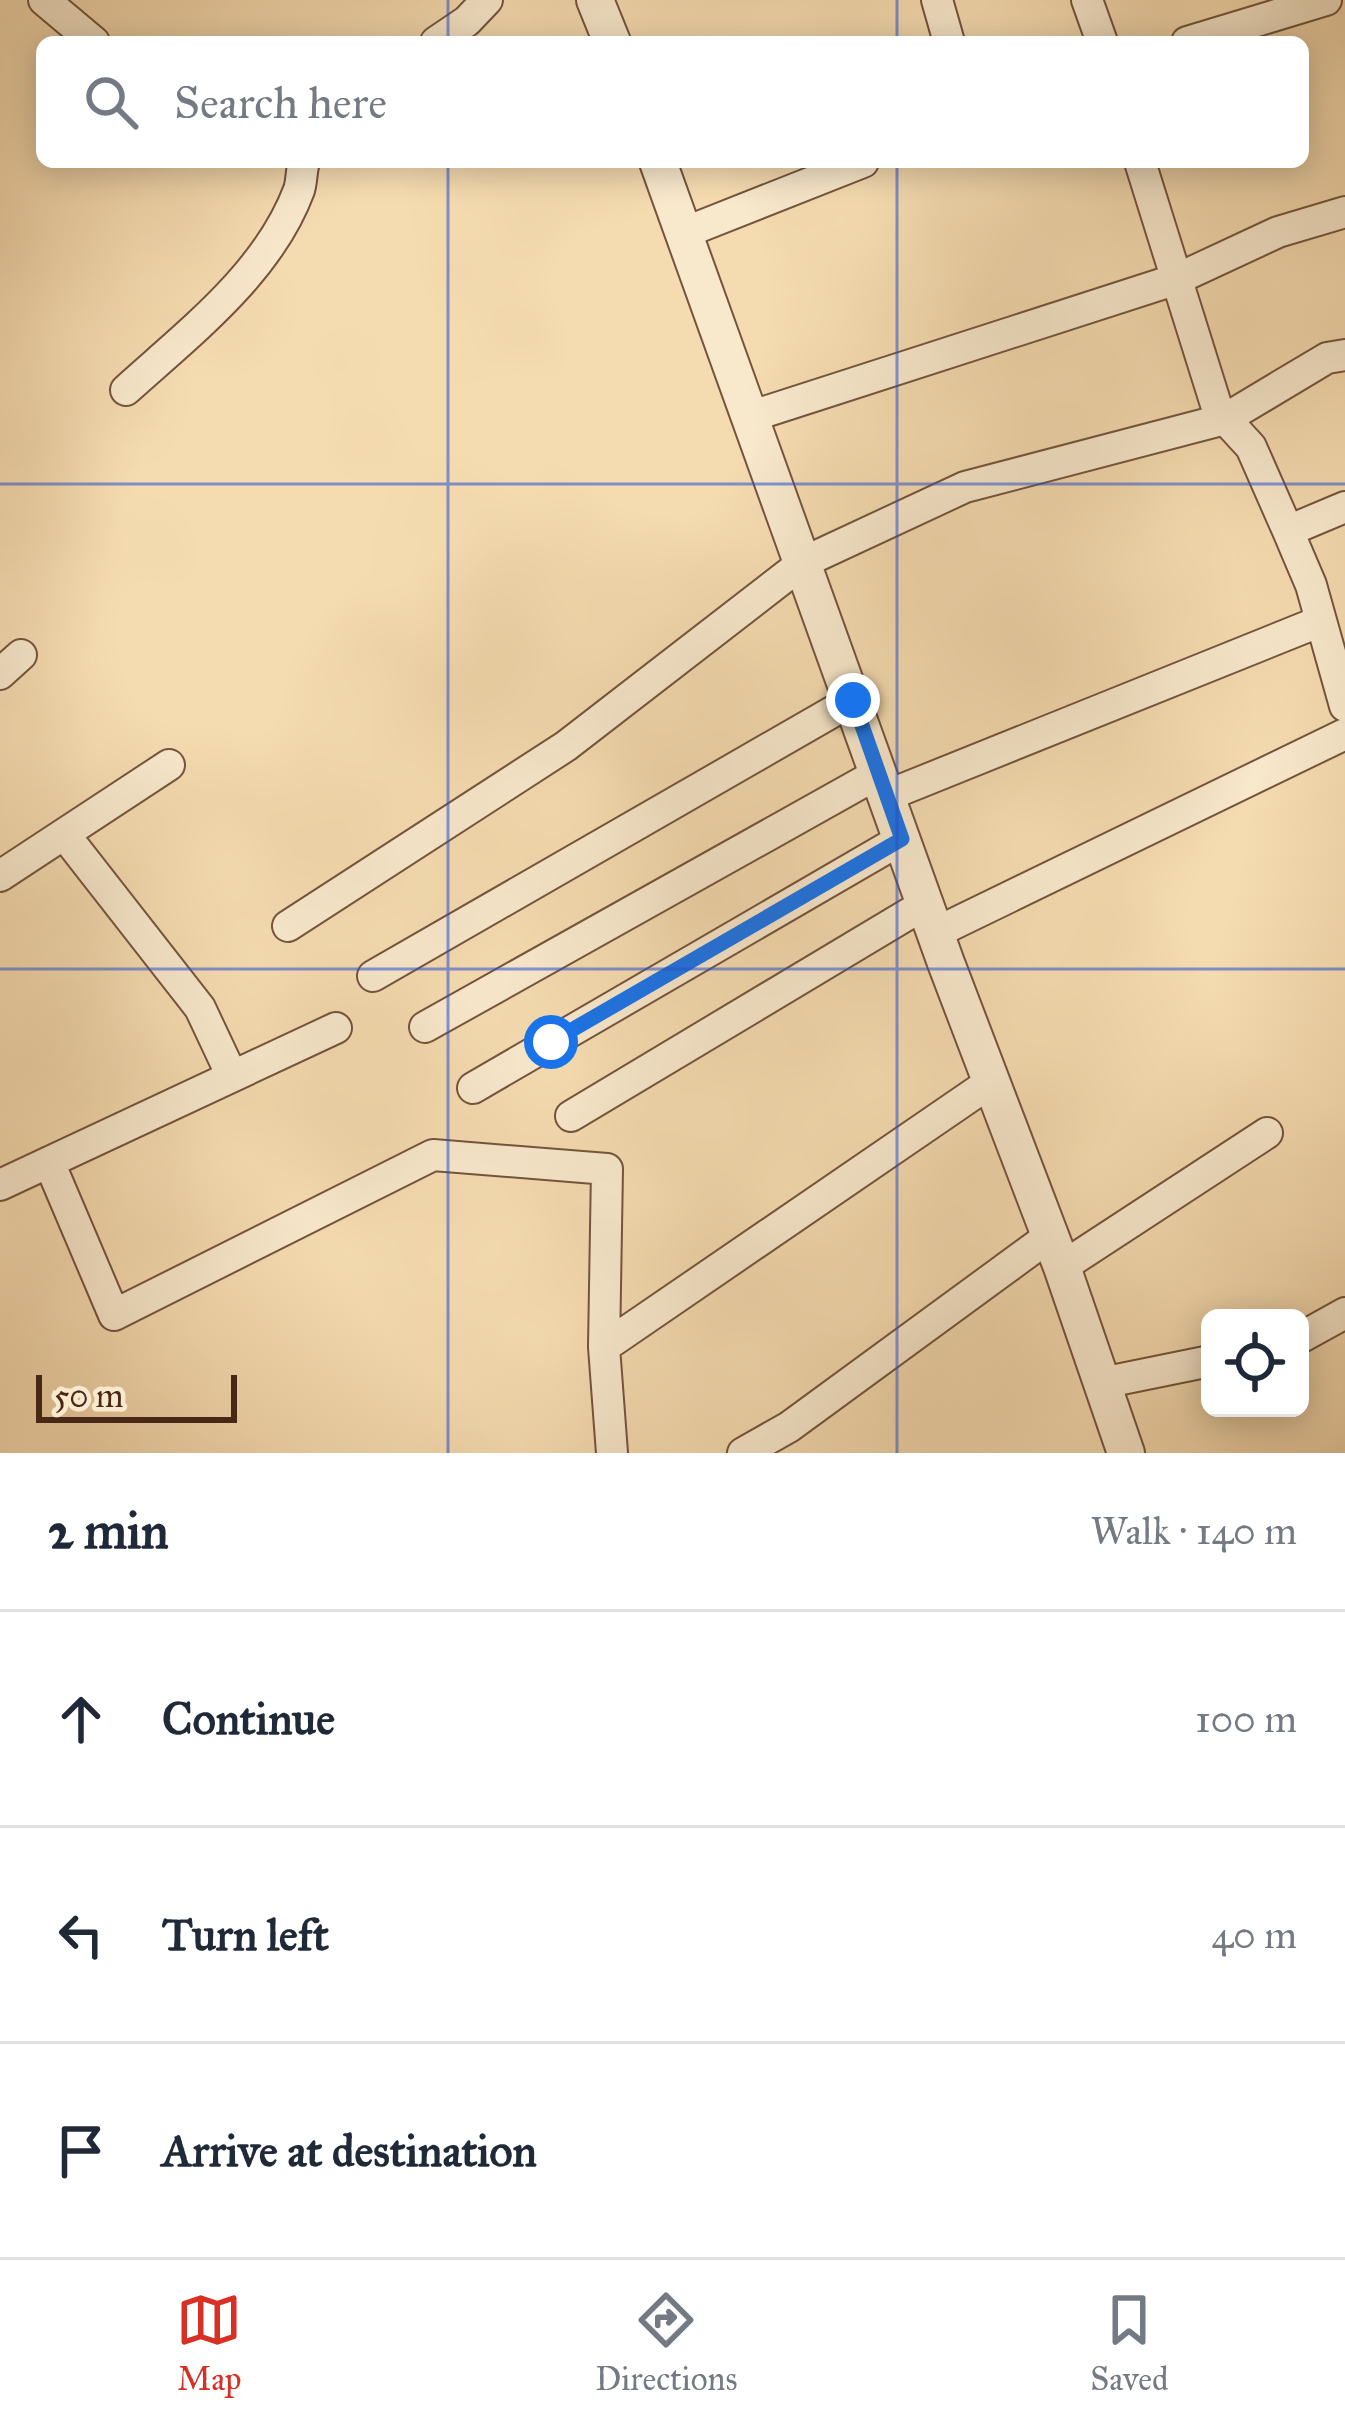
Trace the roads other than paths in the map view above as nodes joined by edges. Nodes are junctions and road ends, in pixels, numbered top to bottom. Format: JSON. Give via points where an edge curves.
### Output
{"nodes":[{"id":1,"x":44,"y":0,"type":"edge"},
{"id":2,"x":487,"y":0,"type":"edge"},
{"id":3,"x":596,"y":0,"type":"edge"},
{"id":4,"x":937,"y":0,"type":"edge"},
{"id":5,"x":1087,"y":0,"type":"edge"},
{"id":6,"x":1326,"y":0,"type":"edge"},
{"id":7,"x":87,"y":36,"type":"edge"},
{"id":8,"x":444,"y":36,"type":"edge"},
{"id":9,"x":610,"y":36,"type":"edge"},
{"id":10,"x":948,"y":36,"type":"edge"},
{"id":11,"x":1100,"y":36,"type":"edge"},
{"id":12,"x":1207,"y":36,"type":"edge"},
{"id":13,"x":299,"y":168,"type":"edge"},
{"id":14,"x":660,"y":168,"type":"edge"},
{"id":15,"x":848,"y":168,"type":"edge"},
{"id":16,"x":1142,"y":168,"type":"edge"},
{"id":17,"x":1345,"y":212,"type":"edge"},
{"id":18,"x":686,"y":232,"type":"junction"},
{"id":19,"x":1177,"y":279,"type":"junction"},
{"id":20,"x":1345,"y":355,"type":"edge"},
{"id":21,"x":126,"y":390,"type":"dead end"},
{"id":22,"x":752,"y":416,"type":"junction"},
{"id":23,"x":1225,"y":419,"type":"junction"},
{"id":24,"x":1345,"y":507,"type":"edge"},
{"id":25,"x":1288,"y":531,"type":"junction"},
{"id":26,"x":804,"y":562,"type":"junction"},
{"id":27,"x":1321,"y":621,"type":"junction"},
{"id":28,"x":853,"y":700,"type":"junction"},
{"id":29,"x":1345,"y":706,"type":"edge"},
{"id":30,"x":1345,"y":734,"type":"edge"},
{"id":31,"x":170,"y":765,"type":"dead end"},
{"id":32,"x":883,"y":784,"type":"junction"},
{"id":33,"x":64,"y":834,"type":"junction"},
{"id":34,"x":902,"y":839,"type":"junction"},
{"id":35,"x":0,"y":876,"type":"edge"},
{"id":36,"x":930,"y":919,"type":"junction"},
{"id":37,"x":288,"y":926,"type":"dead end"},
{"id":38,"x":373,"y":976,"type":"dead end"},
{"id":39,"x":425,"y":1027,"type":"dead end"},
{"id":40,"x":336,"y":1028,"type":"dead end"},
{"id":41,"x":232,"y":1076,"type":"junction"},
{"id":42,"x":992,"y":1082,"type":"junction"},
{"id":43,"x":473,"y":1088,"type":"dead end"},
{"id":44,"x":571,"y":1116,"type":"dead end"},
{"id":45,"x":1267,"y":1132,"type":"dead end"},
{"id":46,"x":49,"y":1162,"type":"junction"},
{"id":47,"x":0,"y":1185,"type":"edge"},
{"id":48,"x":1056,"y":1251,"type":"junction"},
{"id":49,"x":1345,"y":1313,"type":"edge"},
{"id":50,"x":1309,"y":1333,"type":"edge"},
{"id":51,"x":604,"y":1348,"type":"junction"},
{"id":52,"x":1201,"y":1362,"type":"edge"},
{"id":53,"x":1102,"y":1383,"type":"junction"},
{"id":54,"x":612,"y":1453,"type":"edge"},
{"id":55,"x":743,"y":1453,"type":"edge"},
{"id":56,"x":1126,"y":1453,"type":"edge"}],
"edges":[{"from":1,"to":7,"type":"street"},
{"from":2,"to":8,"type":"street"},
{"from":3,"to":9,"type":"street"},
{"from":4,"to":10,"type":"street"},
{"from":5,"to":11,"type":"street"},
{"from":6,"to":12,"type":"street"},
{"from":13,"to":21,"type":"street","via":[[300,187],[273,241],[221,304]]},
{"from":14,"to":18,"type":"street"},
{"from":15,"to":18,"type":"street"},
{"from":16,"to":19,"type":"street"},
{"from":17,"to":19,"type":"street","via":[[1278,232]]},
{"from":18,"to":22,"type":"street"},
{"from":19,"to":22,"type":"street"},
{"from":19,"to":23,"type":"street"},
{"from":20,"to":23,"type":"street"},
{"from":22,"to":26,"type":"street"},
{"from":23,"to":25,"type":"street","via":[[1251,447]]},
{"from":23,"to":26,"type":"street","via":[[965,487]]},
{"from":24,"to":25,"type":"street"},
{"from":25,"to":27,"type":"street"},
{"from":26,"to":28,"type":"street"},
{"from":26,"to":37,"type":"street","via":[[566,746]]},
{"from":27,"to":29,"type":"street"},
{"from":27,"to":32,"type":"street"},
{"from":28,"to":32,"type":"street"},
{"from":28,"to":38,"type":"street"},
{"from":30,"to":36,"type":"street"},
{"from":31,"to":33,"type":"street"},
{"from":32,"to":34,"type":"street"},
{"from":32,"to":39,"type":"street"},
{"from":33,"to":35,"type":"street"},
{"from":33,"to":41,"type":"street","via":[[200,1008]]},
{"from":34,"to":36,"type":"street"},
{"from":34,"to":43,"type":"street"},
{"from":36,"to":42,"type":"street"},
{"from":36,"to":44,"type":"street"},
{"from":40,"to":41,"type":"street"},
{"from":41,"to":46,"type":"street"},
{"from":42,"to":48,"type":"street"},
{"from":42,"to":51,"type":"street"},
{"from":45,"to":48,"type":"street"},
{"from":46,"to":47,"type":"street"},
{"from":46,"to":51,"type":"street","via":[[114,1315],[434,1156],[607,1169]]},
{"from":48,"to":53,"type":"street"},
{"from":48,"to":55,"type":"street"},
{"from":49,"to":50,"type":"street"},
{"from":51,"to":54,"type":"street"},
{"from":52,"to":53,"type":"street"},
{"from":53,"to":56,"type":"street"}]}
